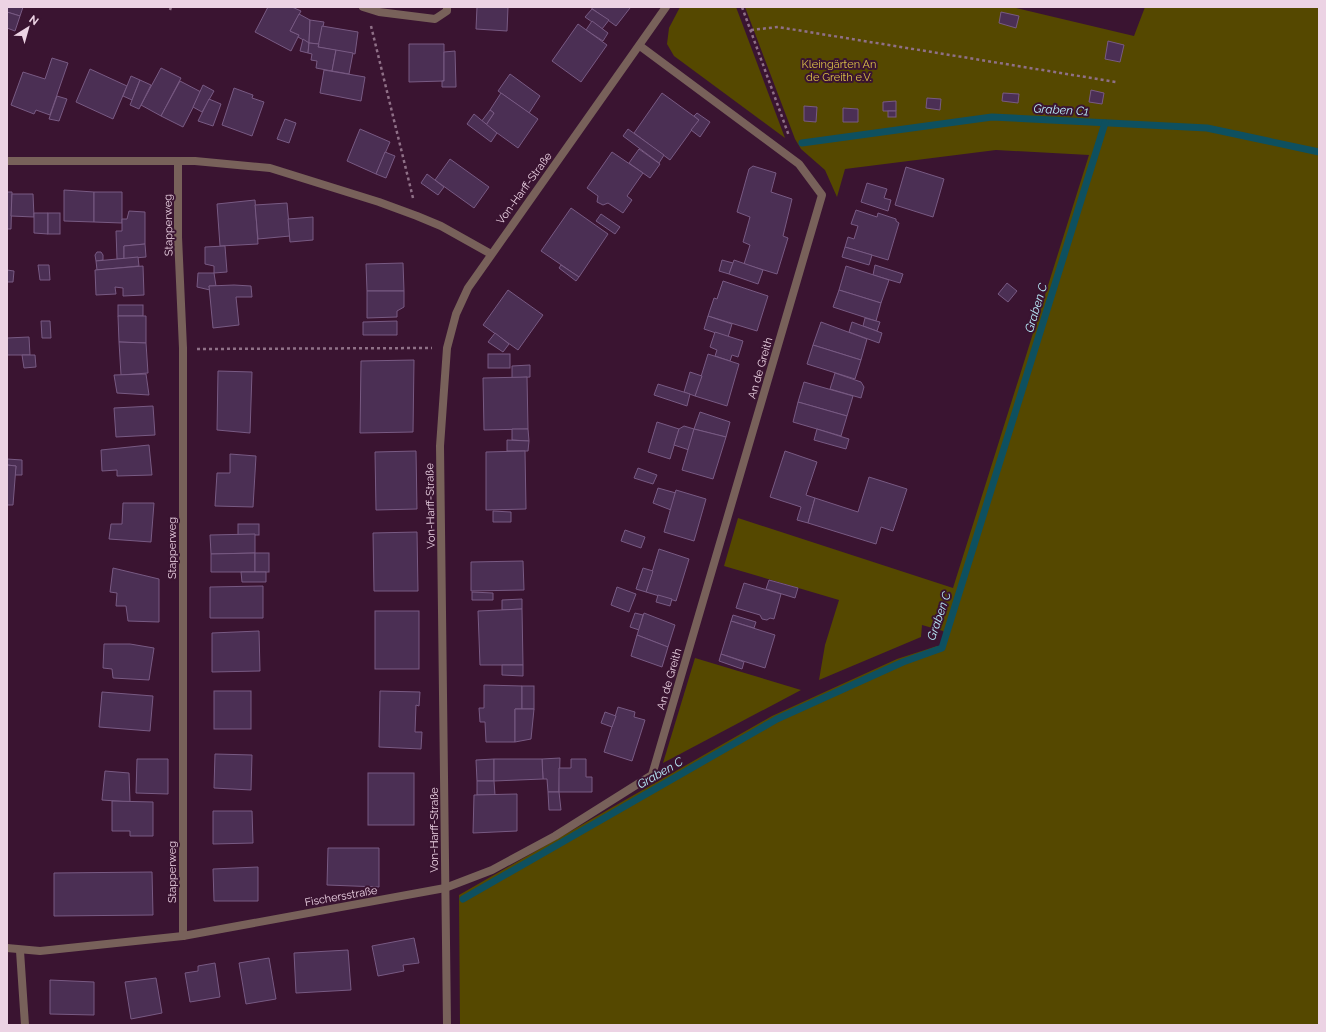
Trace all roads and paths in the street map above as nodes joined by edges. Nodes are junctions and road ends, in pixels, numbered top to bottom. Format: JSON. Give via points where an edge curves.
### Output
{"nodes":[{"id":1,"x":387,"y":7,"type":"edge"},
{"id":2,"x":447,"y":7,"type":"edge"},
{"id":3,"x":666,"y":7,"type":"edge"},
{"id":4,"x":742,"y":7,"type":"edge"},
{"id":5,"x":365,"y":8,"type":"edge"},
{"id":6,"x":379,"y":12,"type":"junction"},
{"id":7,"x":751,"y":30,"type":"junction"},
{"id":8,"x":640,"y":46,"type":"junction"},
{"id":9,"x":1116,"y":82,"type":"dead end"},
{"id":10,"x":7,"y":161,"type":"edge"},
{"id":11,"x":178,"y":161,"type":"junction"},
{"id":12,"x":799,"y":164,"type":"junction"},
{"id":13,"x":417,"y":216,"type":"junction"},
{"id":14,"x":491,"y":254,"type":"junction"},
{"id":15,"x":184,"y":348,"type":"junction"},
{"id":16,"x":447,"y":348,"type":"junction"},
{"id":17,"x":652,"y":775,"type":"joint"},
{"id":18,"x":445,"y":888,"type":"junction"},
{"id":19,"x":183,"y":936,"type":"junction"},
{"id":20,"x":7,"y":948,"type":"edge"},
{"id":21,"x":20,"y":951,"type":"junction"},
{"id":22,"x":25,"y":1025,"type":"edge"},
{"id":23,"x":447,"y":1025,"type":"edge"}],
"edges":[{"from":1,"to":6,"type":"street"},
{"from":2,"to":6,"type":"street","via":[[447,11],[435,19]]},
{"from":3,"to":8,"type":"street","name":"Von-Harff-Straße"},
{"from":4,"to":7,"type":"path"},
{"from":5,"to":6,"type":"street"},
{"from":5,"to":13,"type":"path"},
{"from":7,"to":9,"type":"path","via":[[778,27]]},
{"from":7,"to":12,"type":"path"},
{"from":8,"to":12,"type":"street","name":"An de Greith"},
{"from":8,"to":14,"type":"street","name":"Von-Harff-Straße"},
{"from":10,"to":11,"type":"street"},
{"from":11,"to":13,"type":"street","via":[[270,168]]},
{"from":11,"to":15,"type":"street","name":"Stapperweg","via":[[178,238]]},
{"from":12,"to":17,"type":"street","name":"An de Greith","via":[[822,195]]},
{"from":13,"to":14,"type":"street","via":[[441,226]]},
{"from":14,"to":16,"type":"street","name":"Von-Harff-Straße","via":[[468,288],[456,314]]},
{"from":15,"to":16,"type":"path"},
{"from":15,"to":19,"type":"street","name":"Stapperweg"},
{"from":16,"to":18,"type":"street","name":"Von-Harff-Straße","via":[[440,446]]},
{"from":17,"to":18,"type":"street","name":"Fischersstraße","via":[[555,836],[492,870]]},
{"from":18,"to":19,"type":"street","name":"Fischersstraße"},
{"from":18,"to":23,"type":"street","name":"Von-Harff-Straße"},
{"from":19,"to":21,"type":"street","name":"Fischersstraße"},
{"from":20,"to":21,"type":"street","name":"Fischersstraße"},
{"from":21,"to":22,"type":"street"}]}
